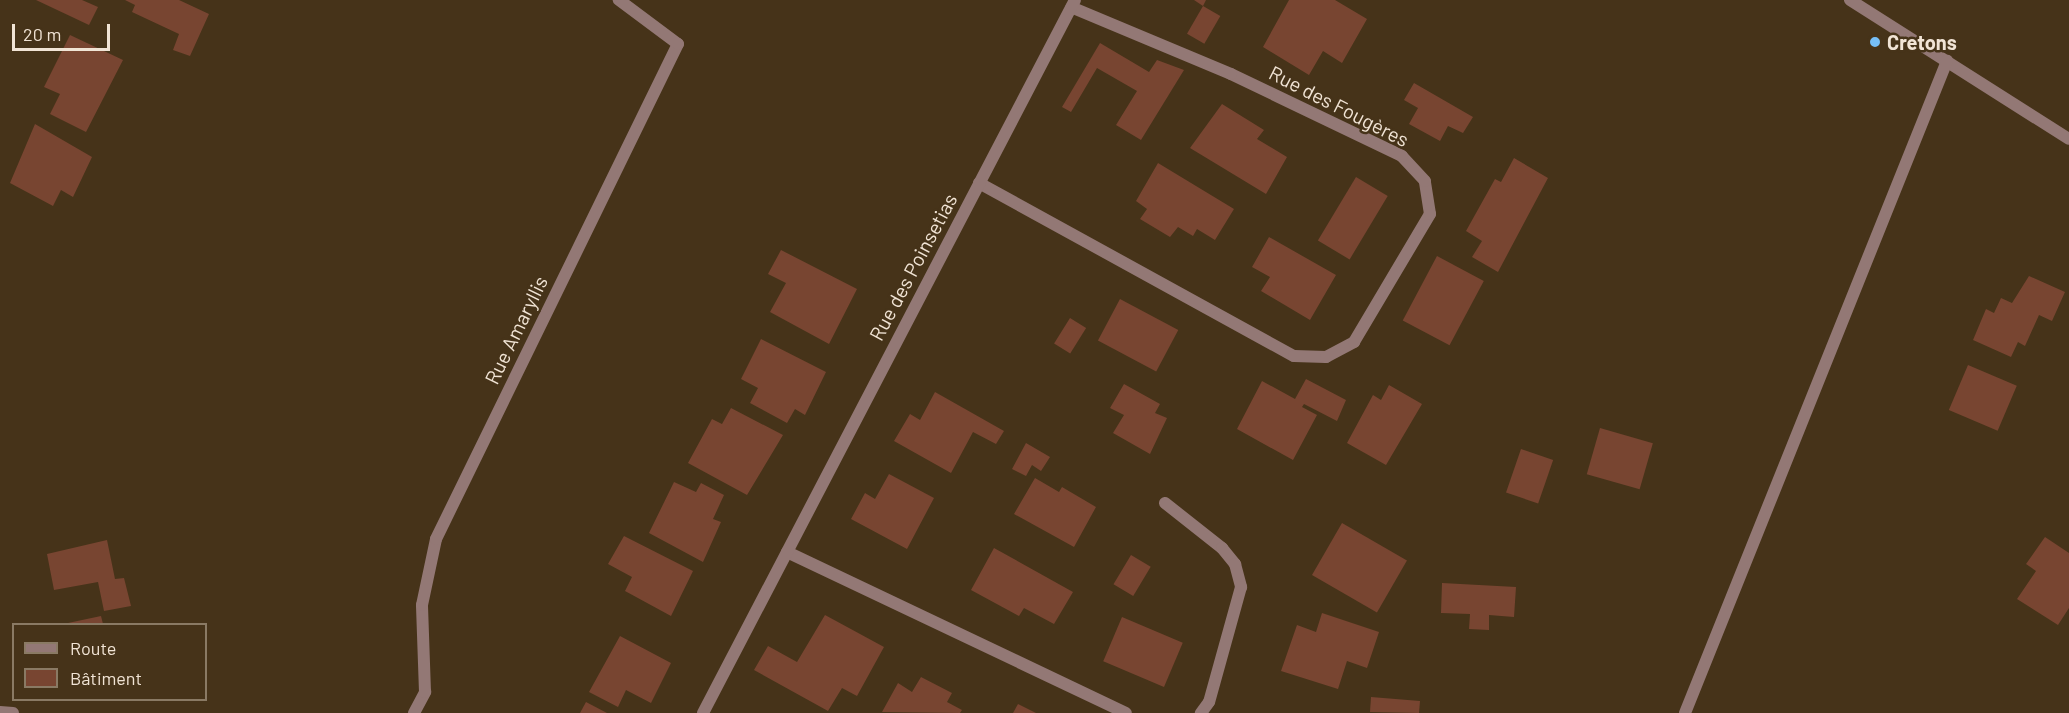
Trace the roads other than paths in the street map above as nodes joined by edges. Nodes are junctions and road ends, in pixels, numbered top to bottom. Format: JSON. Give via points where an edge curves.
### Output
{"nodes":[{"id":1,"x":619,"y":0,"type":"edge"},
{"id":2,"x":1850,"y":0,"type":"edge"},
{"id":3,"x":1073,"y":4,"type":"edge"},
{"id":4,"x":1947,"y":61,"type":"junction"},
{"id":5,"x":2069,"y":139,"type":"edge"},
{"id":6,"x":979,"y":183,"type":"junction"},
{"id":7,"x":1165,"y":503,"type":"dead end"},
{"id":8,"x":787,"y":552,"type":"junction"},
{"id":9,"x":0,"y":712,"type":"edge"},
{"id":10,"x":13,"y":713,"type":"edge"},
{"id":11,"x":414,"y":713,"type":"edge"},
{"id":12,"x":703,"y":713,"type":"edge"},
{"id":13,"x":1126,"y":713,"type":"edge"},
{"id":14,"x":1201,"y":713,"type":"edge"},
{"id":15,"x":1685,"y":713,"type":"edge"}],
"edges":[{"from":1,"to":11,"type":"street","name":"Rue Amaryllis","via":[[678,44],[436,539],[422,605],[425,692]]},
{"from":2,"to":4,"type":"street"},
{"from":3,"to":6,"type":"street","name":"Rue des Poinsetias"},
{"from":3,"to":6,"type":"street","name":"Rue des Fougères","via":[[1401,156],[1425,182],[1430,214],[1354,342],[1326,357],[1294,356]]},
{"from":4,"to":5,"type":"street"},
{"from":4,"to":15,"type":"street"},
{"from":6,"to":8,"type":"street","name":"Rue des Poinsetias"},
{"from":7,"to":14,"type":"street","via":[[1222,548],[1235,564],[1241,587],[1209,702]]},
{"from":8,"to":12,"type":"street","name":"Rue des Poinsetias"},
{"from":8,"to":13,"type":"street"},
{"from":9,"to":10,"type":"street"}]}
